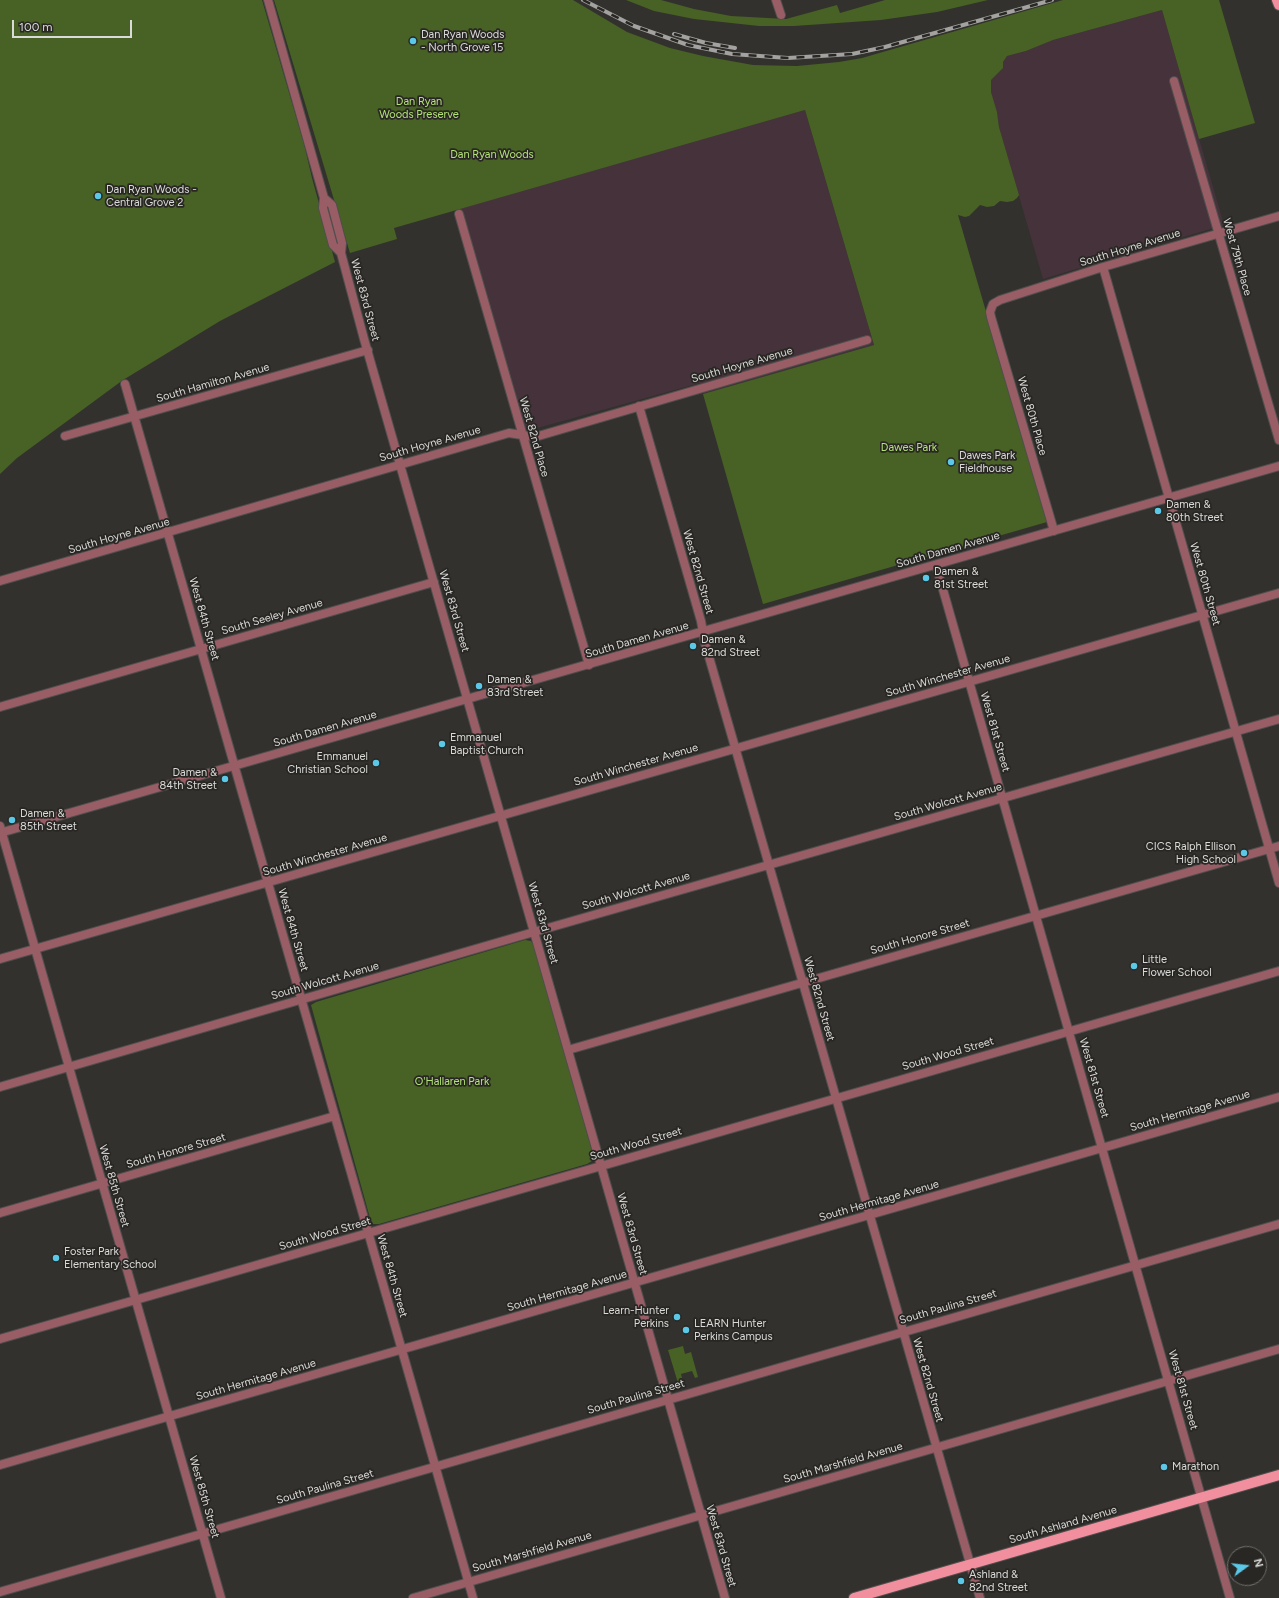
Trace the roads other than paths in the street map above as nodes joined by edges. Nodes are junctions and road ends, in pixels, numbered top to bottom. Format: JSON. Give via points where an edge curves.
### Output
{"nodes":[{"id":1,"x":268,"y":0,"type":"edge"},
{"id":2,"x":776,"y":0,"type":"edge"},
{"id":3,"x":1277,"y":0,"type":"edge"},
{"id":4,"x":1279,"y":5,"type":"edge"},
{"id":5,"x":780,"y":15,"type":"dead end"},
{"id":6,"x":1174,"y":81,"type":"dead end"},
{"id":7,"x":459,"y":214,"type":"dead end"},
{"id":8,"x":1279,"y":216,"type":"edge"},
{"id":9,"x":1218,"y":234,"type":"junction"},
{"id":10,"x":1103,"y":268,"type":"junction"},
{"id":11,"x":991,"y":308,"type":"joint"},
{"id":12,"x":867,"y":340,"type":"dead end"},
{"id":13,"x":368,"y":350,"type":"junction"},
{"id":14,"x":125,"y":384,"type":"dead end"},
{"id":15,"x":639,"y":406,"type":"junction"},
{"id":16,"x":134,"y":417,"type":"junction"},
{"id":17,"x":522,"y":434,"type":"junction"},
{"id":18,"x":65,"y":436,"type":"dead end"},
{"id":19,"x":1279,"y":440,"type":"edge"},
{"id":20,"x":400,"y":464,"type":"junction"},
{"id":21,"x":1279,"y":466,"type":"edge"},
{"id":22,"x":1169,"y":498,"type":"junction"},
{"id":23,"x":1054,"y":531,"type":"junction"},
{"id":24,"x":168,"y":534,"type":"junction"},
{"id":25,"x":936,"y":565,"type":"junction"},
{"id":26,"x":0,"y":582,"type":"edge"},
{"id":27,"x":434,"y":582,"type":"junction"},
{"id":28,"x":1279,"y":593,"type":"edge"},
{"id":29,"x":1202,"y":615,"type":"junction"},
{"id":30,"x":704,"y":632,"type":"junction"},
{"id":31,"x":201,"y":649,"type":"junction"},
{"id":32,"x":589,"y":665,"type":"junction"},
{"id":33,"x":969,"y":682,"type":"junction"},
{"id":34,"x":468,"y":700,"type":"junction"},
{"id":35,"x":0,"y":707,"type":"edge"},
{"id":36,"x":1279,"y":719,"type":"edge"},
{"id":37,"x":1236,"y":731,"type":"junction"},
{"id":38,"x":735,"y":748,"type":"junction"},
{"id":39,"x":234,"y":766,"type":"junction"},
{"id":40,"x":1002,"y":798,"type":"junction"},
{"id":41,"x":501,"y":816,"type":"junction"},
{"id":42,"x":1,"y":831,"type":"edge"},
{"id":43,"x":1279,"y":846,"type":"edge"},
{"id":44,"x":1269,"y":848,"type":"junction"},
{"id":45,"x":769,"y":865,"type":"junction"},
{"id":46,"x":268,"y":882,"type":"junction"},
{"id":47,"x":1279,"y":883,"type":"edge"},
{"id":48,"x":1036,"y":915,"type":"junction"},
{"id":49,"x":534,"y":932,"type":"junction"},
{"id":50,"x":35,"y":949,"type":"junction"},
{"id":51,"x":0,"y":959,"type":"edge"},
{"id":52,"x":1279,"y":971,"type":"edge"},
{"id":53,"x":802,"y":982,"type":"junction"},
{"id":54,"x":301,"y":999,"type":"junction"},
{"id":55,"x":1069,"y":1031,"type":"junction"},
{"id":56,"x":568,"y":1050,"type":"junction"},
{"id":57,"x":69,"y":1066,"type":"junction"},
{"id":58,"x":0,"y":1087,"type":"edge"},
{"id":59,"x":1279,"y":1097,"type":"edge"},
{"id":60,"x":836,"y":1098,"type":"junction"},
{"id":61,"x":335,"y":1116,"type":"junction"},
{"id":62,"x":1102,"y":1148,"type":"junction"},
{"id":63,"x":601,"y":1166,"type":"junction"},
{"id":64,"x":102,"y":1184,"type":"junction"},
{"id":65,"x":0,"y":1213,"type":"edge"},
{"id":66,"x":870,"y":1215,"type":"junction"},
{"id":67,"x":1279,"y":1224,"type":"edge"},
{"id":68,"x":368,"y":1232,"type":"junction"},
{"id":69,"x":1136,"y":1265,"type":"junction"},
{"id":70,"x":634,"y":1283,"type":"junction"},
{"id":71,"x":136,"y":1300,"type":"junction"},
{"id":72,"x":903,"y":1332,"type":"junction"},
{"id":73,"x":0,"y":1339,"type":"edge"},
{"id":74,"x":1279,"y":1349,"type":"edge"},
{"id":75,"x":402,"y":1350,"type":"junction"},
{"id":76,"x":1169,"y":1380,"type":"junction"},
{"id":77,"x":668,"y":1399,"type":"junction"},
{"id":78,"x":169,"y":1417,"type":"junction"},
{"id":79,"x":936,"y":1448,"type":"junction"},
{"id":80,"x":0,"y":1465,"type":"edge"},
{"id":81,"x":436,"y":1466,"type":"junction"},
{"id":82,"x":1279,"y":1475,"type":"edge"},
{"id":83,"x":1202,"y":1497,"type":"junction"},
{"id":84,"x":701,"y":1516,"type":"junction"},
{"id":85,"x":202,"y":1534,"type":"junction"},
{"id":86,"x":970,"y":1564,"type":"junction"},
{"id":87,"x":469,"y":1582,"type":"junction"},
{"id":88,"x":0,"y":1592,"type":"edge"},
{"id":89,"x":221,"y":1598,"type":"edge"},
{"id":90,"x":413,"y":1598,"type":"edge"},
{"id":91,"x":473,"y":1598,"type":"edge"},
{"id":92,"x":725,"y":1598,"type":"edge"},
{"id":93,"x":854,"y":1598,"type":"edge"},
{"id":94,"x":980,"y":1598,"type":"edge"},
{"id":95,"x":1230,"y":1598,"type":"edge"}],
"edges":[{"from":1,"to":13,"type":"street","name":"West 83rd Street","via":[[324,198],[332,205],[342,243],[341,253]]},
{"from":2,"to":5,"type":"street"},
{"from":3,"to":4,"type":"main road"},
{"from":6,"to":9,"type":"street","name":"West 79th Place"},
{"from":7,"to":17,"type":"street","name":"West 82nd Place"},
{"from":8,"to":9,"type":"street","name":"South Hoyne Avenue"},
{"from":9,"to":10,"type":"street","name":"South Hoyne Avenue"},
{"from":9,"to":19,"type":"street","name":"West 79th Place"},
{"from":10,"to":11,"type":"street","name":"South Hoyne Avenue","via":[[1000,300]]},
{"from":10,"to":22,"type":"street","name":"West 80th Street"},
{"from":11,"to":23,"type":"street","name":"West 80th Place","via":[[991,317]]},
{"from":12,"to":15,"type":"street","name":"South Hoyne Avenue"},
{"from":13,"to":16,"type":"street","name":"South Hamilton Avenue"},
{"from":13,"to":20,"type":"street","name":"West 83rd Street"},
{"from":14,"to":16,"type":"street","name":"West 84th Street"},
{"from":15,"to":17,"type":"street","name":"South Hoyne Avenue","via":[[535,437]]},
{"from":15,"to":30,"type":"street","name":"West 82nd Street"},
{"from":16,"to":18,"type":"street","name":"South Hamilton Avenue"},
{"from":16,"to":24,"type":"street","name":"West 84th Street"},
{"from":17,"to":20,"type":"street","name":"South Hoyne Avenue","via":[[509,433]]},
{"from":17,"to":32,"type":"street","name":"West 82nd Place"},
{"from":20,"to":24,"type":"street","name":"South Hoyne Avenue"},
{"from":20,"to":27,"type":"street","name":"West 83rd Street"},
{"from":21,"to":22,"type":"street","name":"South Damen Avenue"},
{"from":22,"to":23,"type":"street","name":"South Damen Avenue"},
{"from":22,"to":29,"type":"street","name":"West 80th Street"},
{"from":23,"to":25,"type":"street","name":"South Damen Avenue"},
{"from":24,"to":26,"type":"street","name":"South Hoyne Avenue"},
{"from":24,"to":31,"type":"street","name":"West 84th Street"},
{"from":25,"to":30,"type":"street","name":"South Damen Avenue"},
{"from":25,"to":33,"type":"street","name":"West 81st Street"},
{"from":27,"to":31,"type":"street","name":"South Seeley Avenue"},
{"from":27,"to":34,"type":"street","name":"West 83rd Street"},
{"from":28,"to":29,"type":"street","name":"South Winchester Avenue"},
{"from":29,"to":33,"type":"street","name":"South Winchester Avenue"},
{"from":29,"to":37,"type":"street","name":"West 80th Street"},
{"from":30,"to":32,"type":"street","name":"South Damen Avenue"},
{"from":30,"to":38,"type":"street","name":"West 82nd Street","via":[[705,644]]},
{"from":31,"to":35,"type":"street","name":"South Seeley Avenue"},
{"from":31,"to":39,"type":"street","name":"West 84th Street"},
{"from":32,"to":34,"type":"street","name":"South Damen Avenue"},
{"from":33,"to":38,"type":"street","name":"South Winchester Avenue"},
{"from":33,"to":40,"type":"street","name":"West 81st Street"},
{"from":34,"to":39,"type":"street","name":"South Damen Avenue"},
{"from":34,"to":41,"type":"street","name":"West 83rd Street"},
{"from":36,"to":37,"type":"street","name":"South Wolcott Avenue"},
{"from":37,"to":40,"type":"street","name":"South Wolcott Avenue"},
{"from":37,"to":44,"type":"street","name":"West 80th Street"},
{"from":38,"to":41,"type":"street","name":"South Winchester Avenue"},
{"from":38,"to":45,"type":"street","name":"West 82nd Street"},
{"from":39,"to":42,"type":"street","name":"South Damen Avenue"},
{"from":39,"to":46,"type":"street","name":"West 84th Street"},
{"from":40,"to":45,"type":"street","name":"South Wolcott Avenue"},
{"from":40,"to":48,"type":"street","name":"West 81st Street"},
{"from":41,"to":46,"type":"street","name":"South Winchester Avenue"},
{"from":41,"to":49,"type":"street","name":"West 83rd Street"},
{"from":42,"to":50,"type":"street","name":"West 85th Street"},
{"from":43,"to":44,"type":"street","name":"South Honore Street"},
{"from":44,"to":47,"type":"street","name":"West 80th Street"},
{"from":44,"to":48,"type":"street","name":"South Honore Street"},
{"from":45,"to":49,"type":"street","name":"South Wolcott Avenue"},
{"from":45,"to":53,"type":"street","name":"West 82nd Street"},
{"from":46,"to":50,"type":"street","name":"South Winchester Avenue"},
{"from":46,"to":54,"type":"street","name":"West 84th Street"},
{"from":48,"to":53,"type":"street","name":"South Honore Street"},
{"from":48,"to":55,"type":"street","name":"West 81st Street"},
{"from":49,"to":54,"type":"street","name":"South Wolcott Avenue"},
{"from":49,"to":56,"type":"street","name":"West 83rd Street"},
{"from":50,"to":51,"type":"street","name":"South Winchester Avenue"},
{"from":50,"to":57,"type":"street","name":"West 85th Street"},
{"from":52,"to":55,"type":"street","name":"South Wood Street"},
{"from":53,"to":56,"type":"street","name":"South Honore Street"},
{"from":53,"to":60,"type":"street","name":"West 82nd Street"},
{"from":54,"to":57,"type":"street","name":"South Wolcott Avenue"},
{"from":54,"to":61,"type":"street","name":"West 84th Street"},
{"from":55,"to":60,"type":"street","name":"South Wood Street"},
{"from":55,"to":62,"type":"street","name":"West 81st Street"},
{"from":56,"to":63,"type":"street","name":"West 83rd Street"},
{"from":57,"to":58,"type":"street","name":"South Wolcott Avenue"},
{"from":57,"to":64,"type":"street","name":"West 85th Street"},
{"from":59,"to":62,"type":"street","name":"South Hermitage Avenue"},
{"from":60,"to":63,"type":"street","name":"South Wood Street"},
{"from":60,"to":66,"type":"street","name":"West 82nd Street"},
{"from":61,"to":64,"type":"street","name":"South Honore Street"},
{"from":61,"to":68,"type":"street","name":"West 84th Street"},
{"from":62,"to":66,"type":"street","name":"South Hermitage Avenue"},
{"from":62,"to":69,"type":"street","name":"West 81st Street"},
{"from":63,"to":68,"type":"street","name":"South Wood Street"},
{"from":63,"to":70,"type":"street","name":"West 83rd Street"},
{"from":64,"to":65,"type":"street","name":"South Honore Street"},
{"from":64,"to":71,"type":"street","name":"West 85th Street"},
{"from":66,"to":70,"type":"street","name":"South Hermitage Avenue"},
{"from":66,"to":72,"type":"street","name":"West 82nd Street"},
{"from":67,"to":69,"type":"street","name":"South Paulina Street"},
{"from":68,"to":71,"type":"street","name":"South Wood Street"},
{"from":68,"to":75,"type":"street","name":"West 84th Street"},
{"from":69,"to":72,"type":"street","name":"South Paulina Street"},
{"from":69,"to":76,"type":"street","name":"West 81st Street"},
{"from":70,"to":75,"type":"street","name":"South Hermitage Avenue"},
{"from":70,"to":77,"type":"street","name":"West 83rd Street"},
{"from":71,"to":73,"type":"street","name":"South Wood Street"},
{"from":71,"to":78,"type":"street","name":"West 85th Street"},
{"from":72,"to":77,"type":"street","name":"South Paulina Street"},
{"from":72,"to":79,"type":"street","name":"West 82nd Street"},
{"from":74,"to":76,"type":"street","name":"South Marshfield Avenue"},
{"from":75,"to":78,"type":"street","name":"South Hermitage Avenue"},
{"from":75,"to":81,"type":"street","name":"West 84th Street"},
{"from":76,"to":79,"type":"street","name":"South Marshfield Avenue"},
{"from":76,"to":83,"type":"street","name":"West 81st Street"},
{"from":77,"to":81,"type":"street","name":"South Paulina Street"},
{"from":77,"to":84,"type":"street","name":"West 83rd Street"},
{"from":78,"to":80,"type":"street","name":"South Hermitage Avenue"},
{"from":78,"to":85,"type":"street","name":"West 85th Street"},
{"from":79,"to":84,"type":"street","name":"South Marshfield Avenue"},
{"from":79,"to":86,"type":"street","name":"West 82nd Street"},
{"from":81,"to":85,"type":"street","name":"South Paulina Street"},
{"from":81,"to":87,"type":"street","name":"West 84th Street"},
{"from":82,"to":83,"type":"main road","name":"South Ashland Avenue"},
{"from":83,"to":86,"type":"main road","name":"South Ashland Avenue"},
{"from":83,"to":95,"type":"street","name":"West 81st Street"},
{"from":84,"to":87,"type":"street","name":"South Marshfield Avenue"},
{"from":84,"to":92,"type":"street","name":"West 83rd Street"},
{"from":85,"to":88,"type":"street","name":"South Paulina Street"},
{"from":85,"to":89,"type":"street","name":"West 85th Street"},
{"from":86,"to":93,"type":"main road","name":"South Ashland Avenue"},
{"from":86,"to":94,"type":"street","name":"West 82nd Street"},
{"from":87,"to":90,"type":"street","name":"South Marshfield Avenue"},
{"from":87,"to":91,"type":"street","name":"West 84th Street"}]}
